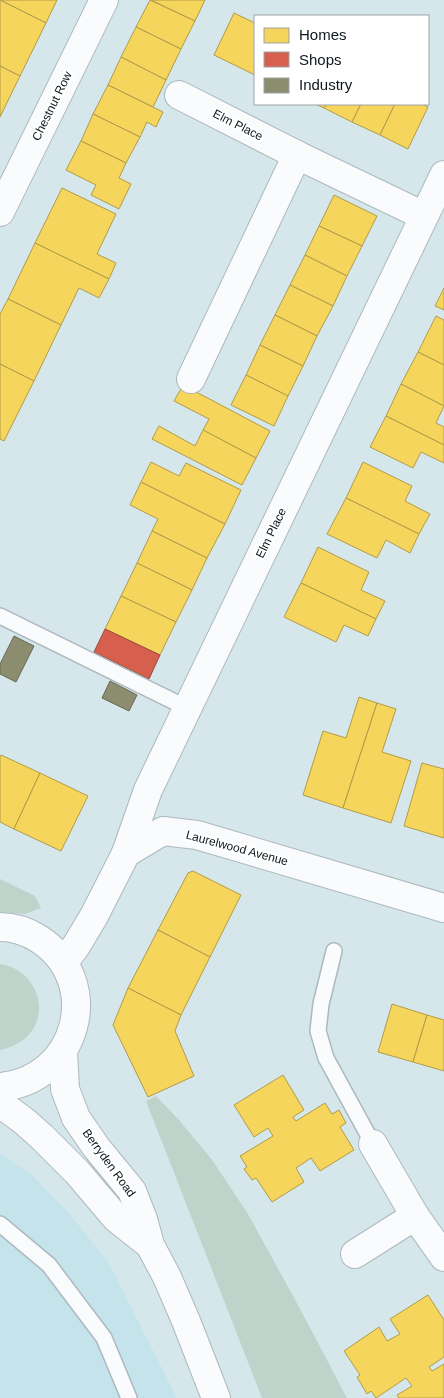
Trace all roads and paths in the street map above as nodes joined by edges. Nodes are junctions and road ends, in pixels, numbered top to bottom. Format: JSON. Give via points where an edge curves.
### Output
{"nodes":[{"id":1,"x":104,"y":0,"type":"edge"},
{"id":2,"x":179,"y":95,"type":"dead end"},
{"id":3,"x":298,"y":155,"type":"junction"},
{"id":4,"x":444,"y":174,"type":"edge"},
{"id":5,"x":0,"y":212,"type":"edge"},
{"id":6,"x":424,"y":216,"type":"junction"},
{"id":7,"x":191,"y":379,"type":"dead end"},
{"id":8,"x":0,"y":616,"type":"edge"},
{"id":9,"x":187,"y":708,"type":"junction"},
{"id":10,"x":126,"y":853,"type":"junction"},
{"id":11,"x":444,"y":908,"type":"edge"},
{"id":12,"x":0,"y":927,"type":"edge"},
{"id":13,"x":334,"y":951,"type":"dead end"},
{"id":14,"x":64,"y":962,"type":"junction"},
{"id":15,"x":63,"y":1052,"type":"junction"},
{"id":16,"x":0,"y":1086,"type":"edge"},
{"id":17,"x":0,"y":1100,"type":"edge"},
{"id":18,"x":373,"y":1144,"type":"joint"},
{"id":19,"x":415,"y":1216,"type":"junction"},
{"id":20,"x":0,"y":1224,"type":"edge"},
{"id":21,"x":150,"y":1245,"type":"junction"},
{"id":22,"x":355,"y":1254,"type":"dead end"},
{"id":23,"x":444,"y":1257,"type":"edge"},
{"id":24,"x":129,"y":1398,"type":"edge"},
{"id":25,"x":216,"y":1398,"type":"edge"}],
"edges":[{"from":1,"to":5,"type":"street","name":"Chestnut Row"},
{"from":2,"to":3,"type":"street","name":"Elm Place"},
{"from":3,"to":6,"type":"street","name":"Elm Place"},
{"from":3,"to":7,"type":"street"},
{"from":4,"to":6,"type":"street","name":"Elm Place"},
{"from":6,"to":9,"type":"street","name":"Elm Place"},
{"from":8,"to":9,"type":"lane"},
{"from":9,"to":10,"type":"street","name":"Elm Place","via":[[148,790]]},
{"from":10,"to":11,"type":"street","name":"Laurelwood Avenue","via":[[163,831],[197,835]]},
{"from":10,"to":14,"type":"street","via":[[94,916]]},
{"from":12,"to":14,"type":"street","via":[[30,933],[49,945]]},
{"from":13,"to":18,"type":"lane","via":[[318,1031],[326,1058]]},
{"from":14,"to":15,"type":"street","via":[[76,998],[76,1017]]},
{"from":15,"to":16,"type":"street","via":[[48,1068],[31,1079]]},
{"from":15,"to":21,"type":"street","name":"Berryden Road","via":[[65,1089],[76,1118],[132,1191]]},
{"from":17,"to":21,"type":"street","name":"Berryden Road","via":[[77,1172],[116,1218]]},
{"from":18,"to":19,"type":"street"},
{"from":19,"to":22,"type":"street"},
{"from":19,"to":23,"type":"street"},
{"from":20,"to":24,"type":"lane","via":[[49,1265],[104,1338]]},
{"from":21,"to":25,"type":"street","name":"Berryden Road","via":[[186,1321]]}]}
